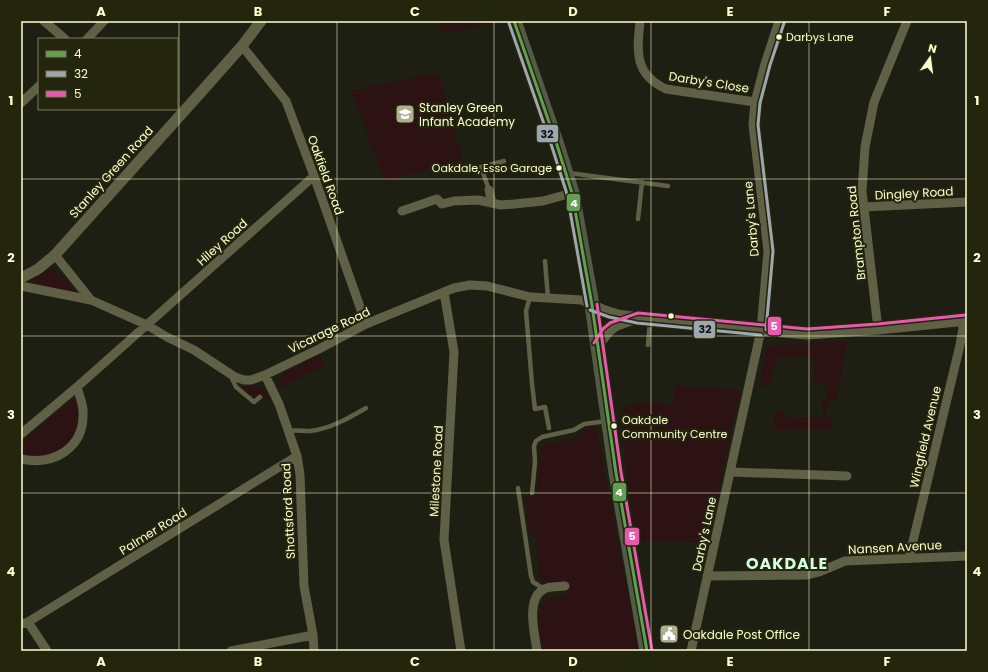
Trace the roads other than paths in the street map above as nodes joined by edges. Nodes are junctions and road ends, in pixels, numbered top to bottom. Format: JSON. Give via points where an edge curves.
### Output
{"nodes":[{"id":1,"x":44,"y":21,"type":"edge"},
{"id":2,"x":104,"y":21,"type":"edge"},
{"id":3,"x":261,"y":21,"type":"edge"},
{"id":4,"x":514,"y":21,"type":"edge"},
{"id":5,"x":640,"y":21,"type":"edge"},
{"id":6,"x":779,"y":21,"type":"edge"},
{"id":7,"x":907,"y":21,"type":"edge"},
{"id":8,"x":64,"y":38,"type":"edge"},
{"id":9,"x":88,"y":38,"type":"edge"},
{"id":10,"x":242,"y":46,"type":"junction"},
{"id":11,"x":38,"y":87,"type":"edge"},
{"id":12,"x":755,"y":102,"type":"junction"},
{"id":13,"x":21,"y":103,"type":"edge"},
{"id":14,"x":504,"y":161,"type":"dead end"},
{"id":15,"x":566,"y":173,"type":"junction"},
{"id":16,"x":314,"y":176,"type":"junction"},
{"id":17,"x":642,"y":182,"type":"junction"},
{"id":18,"x":668,"y":186,"type":"dead end"},
{"id":19,"x":489,"y":190,"type":"joint"},
{"id":20,"x":572,"y":193,"type":"junction"},
{"id":21,"x":967,"y":202,"type":"edge"},
{"id":22,"x":492,"y":203,"type":"junction"},
{"id":23,"x":863,"y":207,"type":"junction"},
{"id":24,"x":402,"y":211,"type":"dead end"},
{"id":25,"x":638,"y":219,"type":"dead end"},
{"id":26,"x":55,"y":255,"type":"junction"},
{"id":27,"x":545,"y":261,"type":"dead end"},
{"id":28,"x":21,"y":278,"type":"edge"},
{"id":29,"x":21,"y":286,"type":"edge"},
{"id":30,"x":444,"y":292,"type":"junction"},
{"id":31,"x":530,"y":297,"type":"junction"},
{"id":32,"x":548,"y":298,"type":"junction"},
{"id":33,"x":91,"y":300,"type":"junction"},
{"id":34,"x":592,"y":305,"type":"junction"},
{"id":35,"x":638,"y":318,"type":"junction"},
{"id":36,"x":650,"y":320,"type":"junction"},
{"id":37,"x":964,"y":320,"type":"edge"},
{"id":38,"x":366,"y":324,"type":"junction"},
{"id":39,"x":147,"y":325,"type":"junction"},
{"id":40,"x":878,"y":329,"type":"junction"},
{"id":41,"x":761,"y":330,"type":"junction"},
{"id":42,"x":648,"y":345,"type":"dead end"},
{"id":43,"x":598,"y":346,"type":"junction"},
{"id":44,"x":229,"y":373,"type":"junction"},
{"id":45,"x":265,"y":375,"type":"junction"},
{"id":46,"x":77,"y":387,"type":"junction"},
{"id":47,"x":260,"y":397,"type":"dead end"},
{"id":48,"x":366,"y":408,"type":"dead end"},
{"id":49,"x":608,"y":421,"type":"junction"},
{"id":50,"x":548,"y":428,"type":"dead end"},
{"id":51,"x":288,"y":431,"type":"junction"},
{"id":52,"x":21,"y":434,"type":"edge"},
{"id":53,"x":297,"y":456,"type":"junction"},
{"id":54,"x":21,"y":459,"type":"edge"},
{"id":55,"x":730,"y":472,"type":"junction"},
{"id":56,"x":847,"y":476,"type":"dead end"},
{"id":57,"x":518,"y":488,"type":"dead end"},
{"id":58,"x":532,"y":492,"type":"dead end"},
{"id":59,"x":967,"y":556,"type":"edge"},
{"id":60,"x":909,"y":558,"type":"junction"},
{"id":61,"x":707,"y":576,"type":"junction"},
{"id":62,"x":565,"y":586,"type":"dead end"},
{"id":63,"x":544,"y":589,"type":"junction"},
{"id":64,"x":24,"y":623,"type":"edge"},
{"id":65,"x":313,"y":635,"type":"junction"},
{"id":66,"x":47,"y":651,"type":"edge"},
{"id":67,"x":231,"y":651,"type":"edge"},
{"id":68,"x":314,"y":651,"type":"edge"},
{"id":69,"x":461,"y":651,"type":"edge"},
{"id":70,"x":537,"y":651,"type":"edge"},
{"id":71,"x":647,"y":651,"type":"edge"},
{"id":72,"x":691,"y":651,"type":"edge"}],
"edges":[{"from":1,"to":8,"type":"street"},
{"from":2,"to":9,"type":"street"},
{"from":3,"to":10,"type":"street","name":"Stanley Green Road"},
{"from":4,"to":15,"type":"highway"},
{"from":5,"to":12,"type":"street","name":"Darby's Close","via":[[640,65],[658,85],[666,89]]},
{"from":6,"to":12,"type":"street","name":"Darby's Lane"},
{"from":7,"to":23,"type":"street","name":"Brampton Road","via":[[874,102],[865,147]]},
{"from":10,"to":16,"type":"street","name":"Oakfield Road","via":[[286,101]]},
{"from":10,"to":26,"type":"street","name":"Stanley Green Road"},
{"from":11,"to":13,"type":"street"},
{"from":12,"to":41,"type":"street","name":"Darby's Lane","via":[[753,124],[768,251]]},
{"from":14,"to":19,"type":"lane","via":[[481,167]]},
{"from":15,"to":17,"type":"lane"},
{"from":15,"to":20,"type":"highway"},
{"from":16,"to":38,"type":"street","name":"Oakfield Road"},
{"from":16,"to":39,"type":"street","name":"Hiley Road"},
{"from":17,"to":18,"type":"lane"},
{"from":17,"to":25,"type":"lane"},
{"from":19,"to":22,"type":"street"},
{"from":20,"to":22,"type":"street","via":[[536,202],[501,205]]},
{"from":20,"to":34,"type":"highway"},
{"from":21,"to":23,"type":"street","name":"Dingley Road"},
{"from":22,"to":24,"type":"street","via":[[478,200],[442,204],[437,199]]},
{"from":23,"to":40,"type":"street","name":"Brampton Road"},
{"from":26,"to":28,"type":"street","name":"Stanley Green Road","via":[[38,269]]},
{"from":26,"to":33,"type":"street","name":"Vicarage Road"},
{"from":27,"to":32,"type":"lane"},
{"from":29,"to":33,"type":"street","name":"Vicarage Road"},
{"from":30,"to":31,"type":"street","name":"Vicarage Road","via":[[470,285],[487,286]]},
{"from":30,"to":38,"type":"street","name":"Vicarage Road"},
{"from":30,"to":69,"type":"street","name":"Milestone Road","via":[[454,352],[444,540]]},
{"from":31,"to":32,"type":"street","name":"Vicarage Road"},
{"from":31,"to":50,"type":"lane","via":[[526,311],[535,409],[545,407]]},
{"from":32,"to":34,"type":"street","name":"Vicarage Road","via":[[581,300]]},
{"from":33,"to":39,"type":"street","name":"Vicarage Road"},
{"from":34,"to":35,"type":"street","via":[[618,315]]},
{"from":34,"to":43,"type":"highway"},
{"from":35,"to":36,"type":"street"},
{"from":35,"to":43,"type":"street","via":[[613,326]]},
{"from":36,"to":41,"type":"street"},
{"from":36,"to":42,"type":"lane"},
{"from":37,"to":40,"type":"street"},
{"from":37,"to":60,"type":"street","name":"Wingfield Avenue"},
{"from":38,"to":45,"type":"street","name":"Vicarage Road"},
{"from":39,"to":44,"type":"street","name":"Vicarage Road","via":[[194,350]]},
{"from":39,"to":46,"type":"street","name":"Hiley Road"},
{"from":40,"to":41,"type":"street","via":[[807,334]]},
{"from":41,"to":55,"type":"street","name":"Darby's Lane"},
{"from":43,"to":49,"type":"highway"},
{"from":44,"to":45,"type":"street","name":"Vicarage Road","via":[[244,380]]},
{"from":44,"to":47,"type":"lane","via":[[236,387],[254,402]]},
{"from":45,"to":51,"type":"street","name":"Shottsford Road"},
{"from":46,"to":52,"type":"street","name":"Hiley Road"},
{"from":46,"to":54,"type":"street","via":[[83,417],[81,429],[73,443],[65,452],[51,459],[37,462]]},
{"from":48,"to":51,"type":"lane","via":[[326,427],[310,431]]},
{"from":49,"to":58,"type":"lane","via":[[584,424],[574,430],[542,437],[536,441]]},
{"from":49,"to":71,"type":"highway"},
{"from":51,"to":53,"type":"street","name":"Shottsford Road"},
{"from":53,"to":64,"type":"street","name":"Palmer Road"},
{"from":53,"to":65,"type":"street","name":"Shottsford Road","via":[[304,586]]},
{"from":55,"to":56,"type":"street"},
{"from":55,"to":61,"type":"street","name":"Darby's Lane"},
{"from":57,"to":63,"type":"lane","via":[[531,576],[533,582]]},
{"from":59,"to":60,"type":"street","name":"Nansen Avenue"},
{"from":60,"to":61,"type":"street","name":"Nansen Avenue","via":[[845,561],[807,575]]},
{"from":61,"to":72,"type":"street","name":"Darby's Lane"},
{"from":62,"to":63,"type":"street"},
{"from":63,"to":70,"type":"street","via":[[535,597],[532,612]]},
{"from":64,"to":66,"type":"street"},
{"from":65,"to":67,"type":"street"},
{"from":65,"to":68,"type":"street","name":"Shottsford Road"}]}
